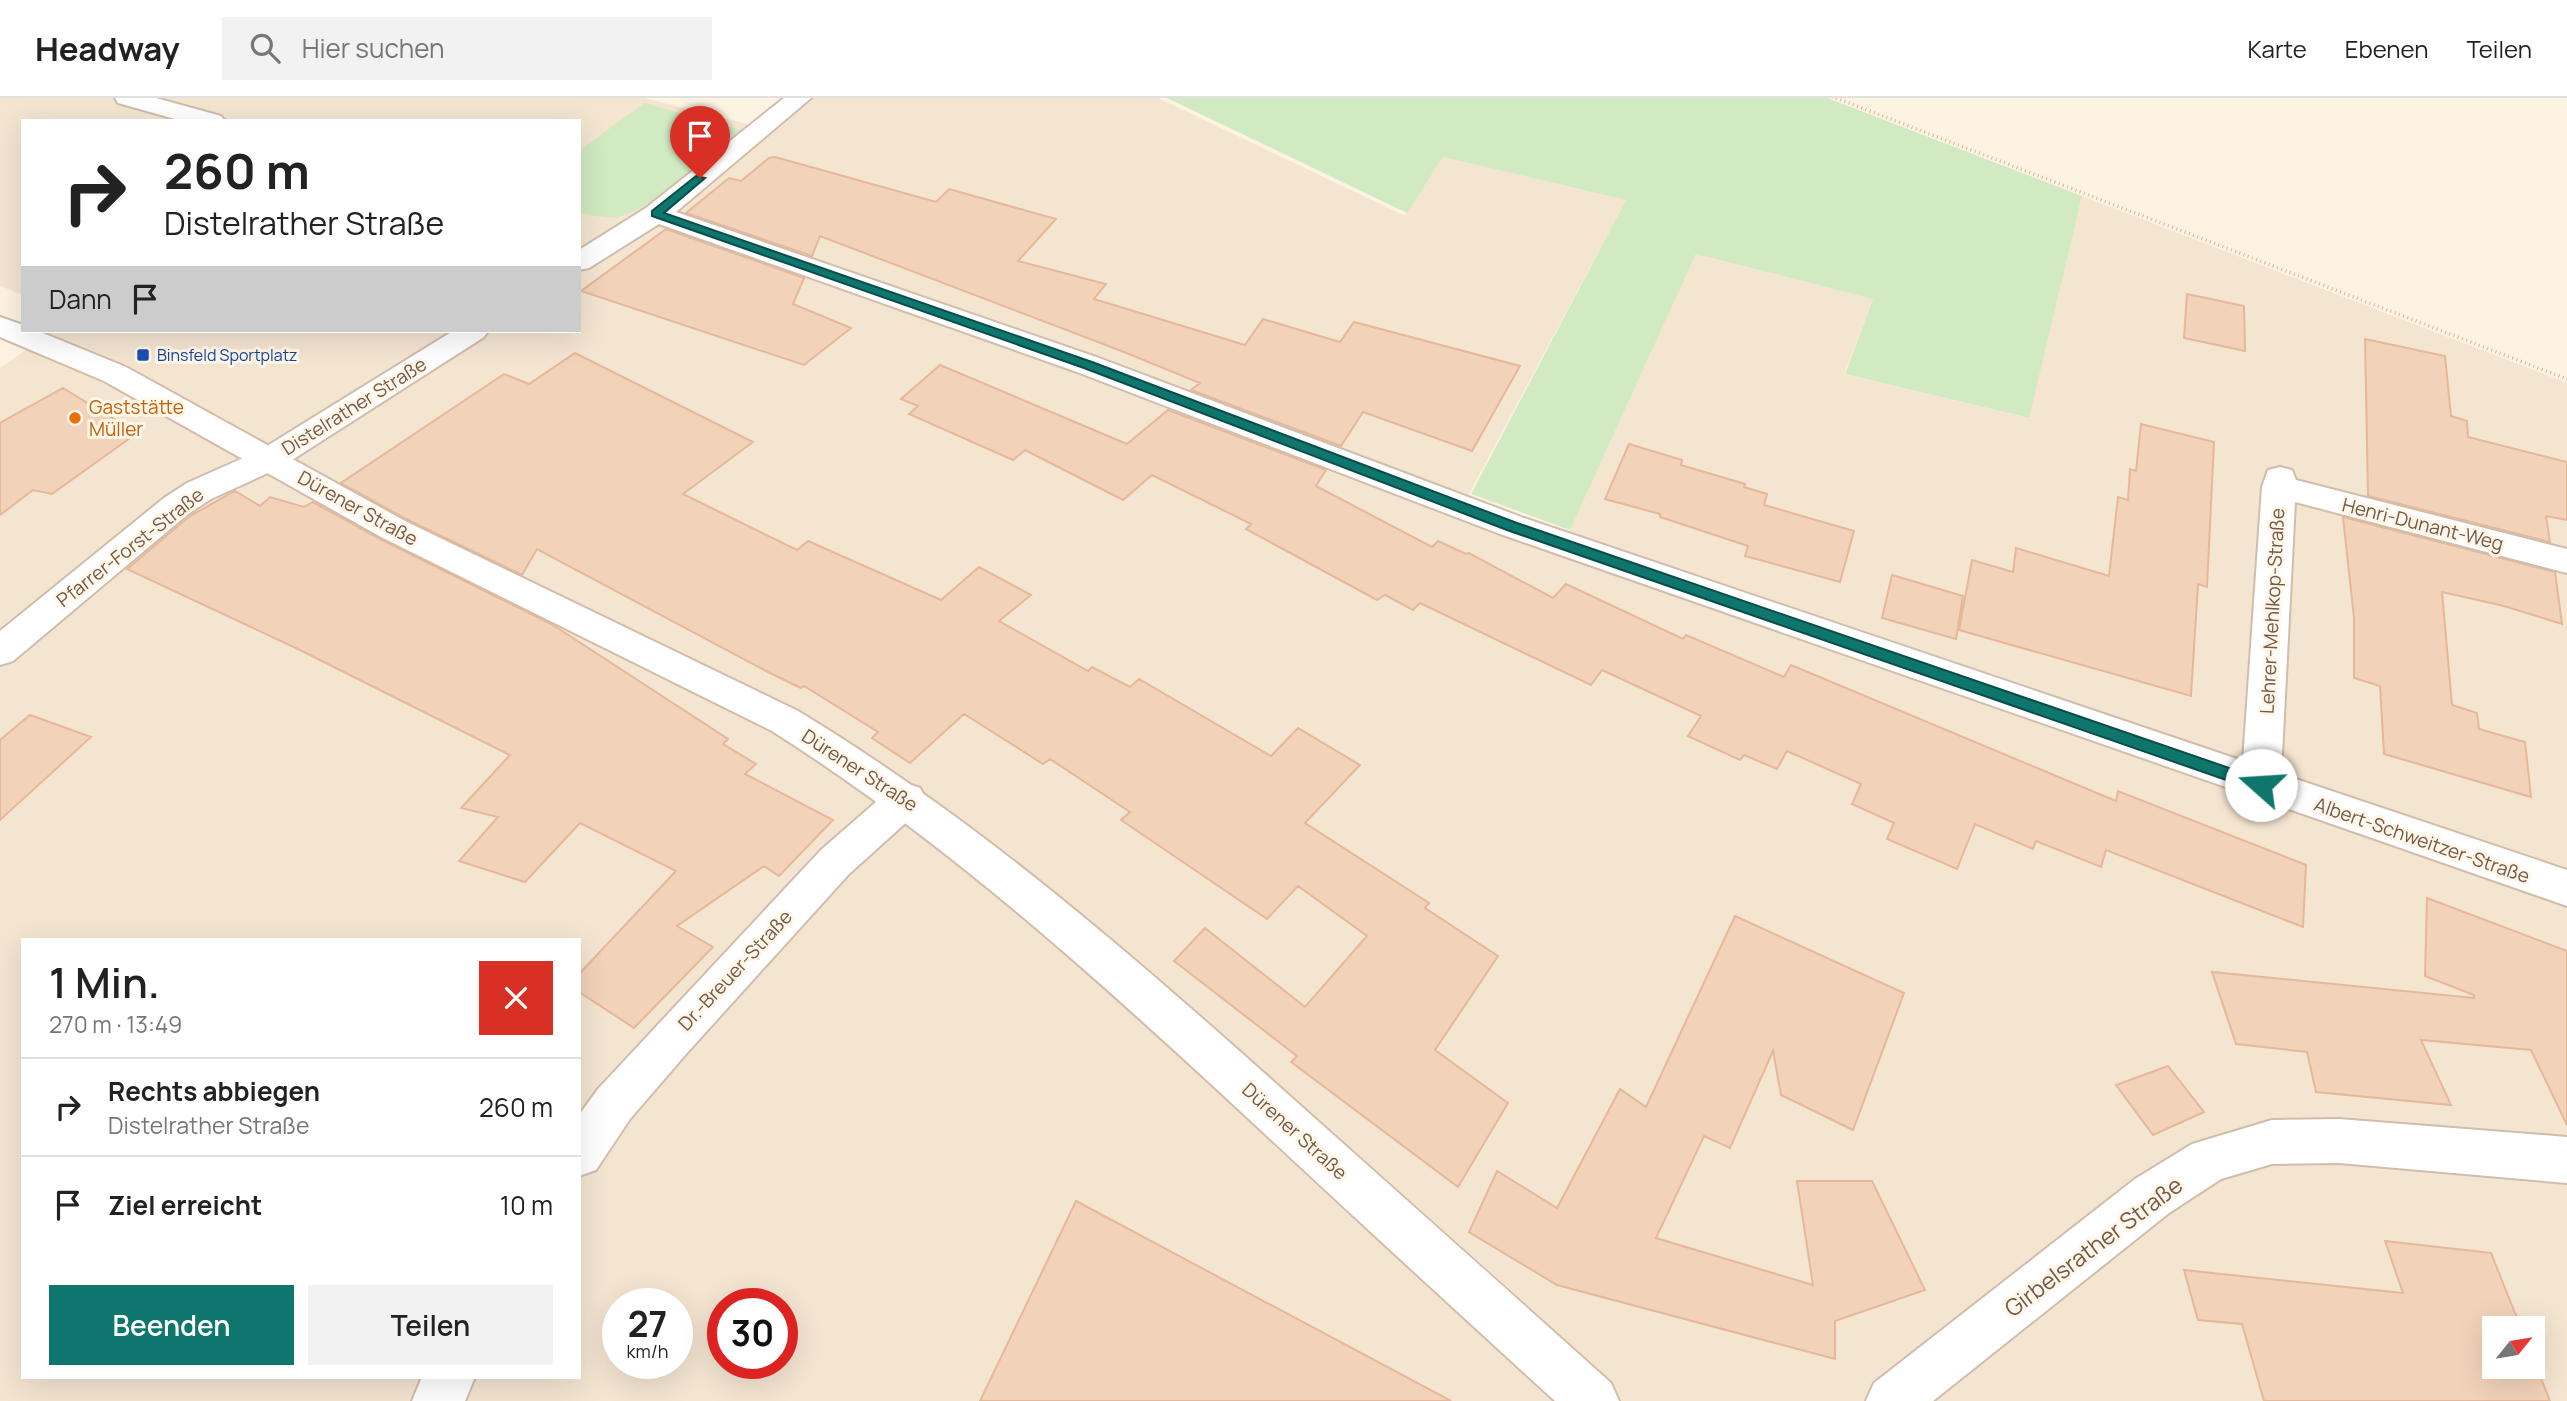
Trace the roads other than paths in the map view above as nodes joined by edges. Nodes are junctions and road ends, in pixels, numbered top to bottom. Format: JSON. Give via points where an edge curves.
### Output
{"nodes":[{"id":1,"x":127,"y":98,"type":"edge"},
{"id":2,"x":799,"y":98,"type":"edge"},
{"id":3,"x":205,"y":119,"type":"edge"},
{"id":4,"x":656,"y":214,"type":"junction"},
{"id":5,"x":581,"y":227,"type":"edge"},
{"id":6,"x":618,"y":237,"type":"junction"},
{"id":7,"x":581,"y":261,"type":"edge"},
{"id":8,"x":0,"y":327,"type":"edge"},
{"id":9,"x":470,"y":333,"type":"edge"},
{"id":10,"x":270,"y":459,"type":"junction"},
{"id":11,"x":2280,"y":483,"type":"joint"},
{"id":12,"x":2567,"y":561,"type":"edge"},
{"id":13,"x":0,"y":651,"type":"edge"},
{"id":14,"x":2261,"y":785,"type":"junction"},
{"id":15,"x":906,"y":799,"type":"junction"},
{"id":16,"x":2567,"y":888,"type":"edge"},
{"id":17,"x":581,"y":1151,"type":"edge"},
{"id":18,"x":2567,"y":1160,"type":"edge"},
{"id":19,"x":448,"y":1379,"type":"edge"},
{"id":20,"x":438,"y":1401,"type":"edge"},
{"id":21,"x":1593,"y":1401,"type":"edge"},
{"id":22,"x":1892,"y":1401,"type":"edge"}],
"edges":[{"from":1,"to":3,"type":"street"},
{"from":2,"to":4,"type":"street"},
{"from":4,"to":6,"type":"street"},
{"from":4,"to":14,"type":"street","name":"Albert-Schweitzer-Straße","via":[[1088,365],[1512,526]]},
{"from":5,"to":6,"type":"street"},
{"from":6,"to":7,"type":"street"},
{"from":8,"to":10,"type":"street","name":"Dürener Straße","via":[[115,374]]},
{"from":9,"to":10,"type":"street","name":"Distelrather Straße"},
{"from":10,"to":13,"type":"street","name":"Pfarrer-Forst-Straße","via":[[176,506]]},
{"from":10,"to":15,"type":"street","name":"Dürener Straße","via":[[406,536],[785,721]]},
{"from":11,"to":12,"type":"street","name":"Henri-Dunant-Weg"},
{"from":11,"to":14,"type":"street","name":"Lehrer-Mehlkop-Straße"},
{"from":14,"to":16,"type":"street","name":"Albert-Schweitzer-Straße"},
{"from":15,"to":17,"type":"street","name":"Dr.-Breuer-Straße","via":[[835,862],[614,1104]]},
{"from":15,"to":21,"type":"street","name":"Dürener Straße","via":[[1078,935]]},
{"from":18,"to":22,"type":"street","name":"Girbelsrather Straße","via":[[2339,1141],[2272,1142],[2209,1160],[2152,1196]]},
{"from":19,"to":20,"type":"street"}]}
